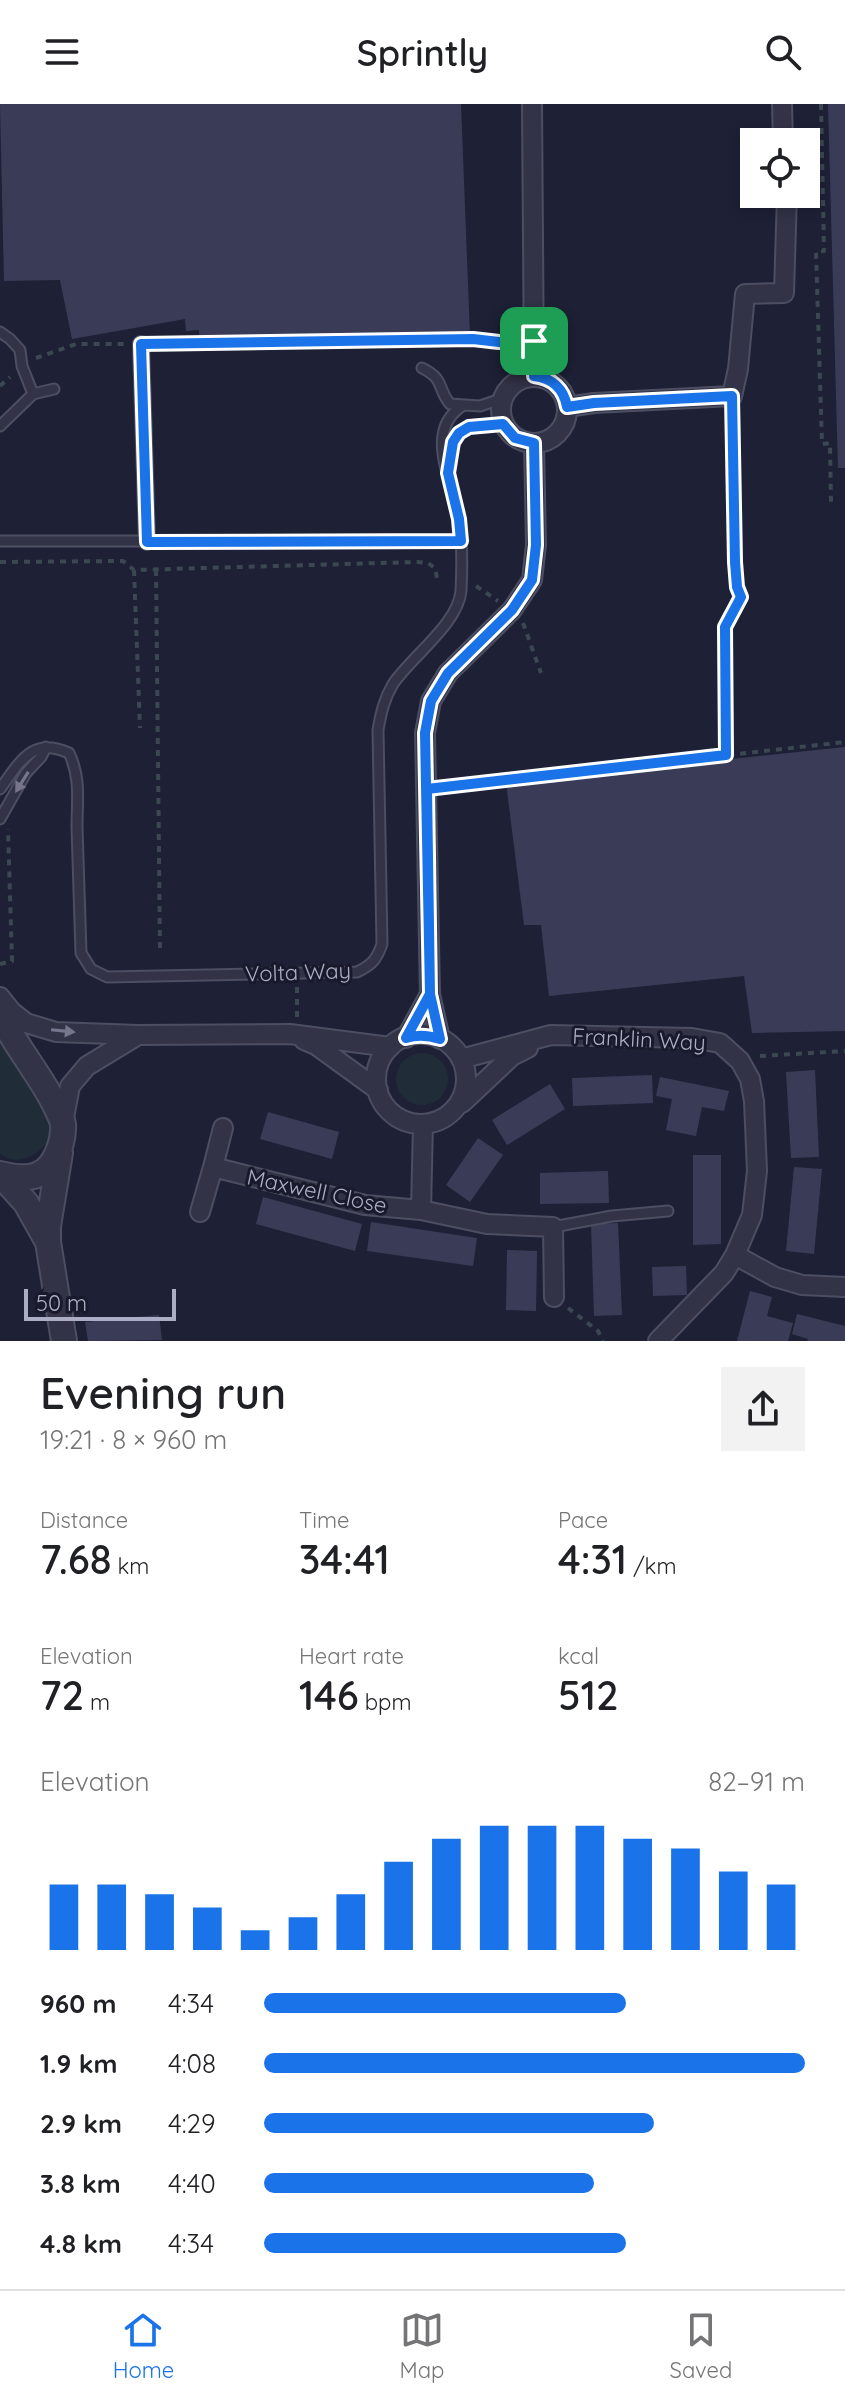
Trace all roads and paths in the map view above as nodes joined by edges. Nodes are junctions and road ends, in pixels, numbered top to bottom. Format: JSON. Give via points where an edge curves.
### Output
{"nodes":[{"id":1,"x":532,"y":104,"type":"edge"},
{"id":2,"x":782,"y":104,"type":"edge"},
{"id":3,"x":821,"y":104,"type":"edge"},
{"id":4,"x":783,"y":128,"type":"edge"},
{"id":5,"x":787,"y":208,"type":"edge"},
{"id":6,"x":0,"y":332,"type":"edge"},
{"id":7,"x":534,"y":341,"type":"junction"},
{"id":8,"x":141,"y":344,"type":"junction"},
{"id":9,"x":22,"y":366,"type":"junction"},
{"id":10,"x":422,"y":368,"type":"dead end"},
{"id":11,"x":534,"y":376,"type":"junction"},
{"id":12,"x":0,"y":386,"type":"edge"},
{"id":13,"x":54,"y":389,"type":"dead end"},
{"id":14,"x":33,"y":394,"type":"junction"},
{"id":15,"x":732,"y":396,"type":"junction"},
{"id":16,"x":501,"y":399,"type":"junction"},
{"id":17,"x":462,"y":406,"type":"junction"},
{"id":18,"x":567,"y":407,"type":"junction"},
{"id":19,"x":503,"y":424,"type":"junction"},
{"id":20,"x":0,"y":426,"type":"edge"},
{"id":21,"x":534,"y":443,"type":"junction"},
{"id":22,"x":448,"y":473,"type":"junction"},
{"id":23,"x":831,"y":503,"type":"dead end"},
{"id":24,"x":0,"y":541,"type":"edge"},
{"id":25,"x":461,"y":541,"type":"junction"},
{"id":26,"x":147,"y":542,"type":"junction"},
{"id":27,"x":0,"y":562,"type":"edge"},
{"id":28,"x":134,"y":570,"type":"junction"},
{"id":29,"x":156,"y":570,"type":"junction"},
{"id":30,"x":438,"y":583,"type":"dead end"},
{"id":31,"x":741,"y":597,"type":"joint"},
{"id":32,"x":140,"y":728,"type":"dead end"},
{"id":33,"x":845,"y":742,"type":"edge"},
{"id":34,"x":46,"y":747,"type":"junction"},
{"id":35,"x":726,"y":755,"type":"junction"},
{"id":36,"x":0,"y":789,"type":"edge"},
{"id":37,"x":427,"y":789,"type":"junction"},
{"id":38,"x":0,"y":821,"type":"edge"},
{"id":39,"x":160,"y":951,"type":"dead end"},
{"id":40,"x":0,"y":964,"type":"edge"},
{"id":41,"x":297,"y":988,"type":"dead end"},
{"id":42,"x":430,"y":994,"type":"junction"},
{"id":43,"x":0,"y":997,"type":"edge"},
{"id":44,"x":0,"y":1011,"type":"edge"},
{"id":45,"x":294,"y":1027,"type":"junction"},
{"id":46,"x":138,"y":1035,"type":"junction"},
{"id":47,"x":551,"y":1035,"type":"junction"},
{"id":48,"x":440,"y":1039,"type":"junction"},
{"id":49,"x":398,"y":1042,"type":"junction"},
{"id":50,"x":845,"y":1051,"type":"edge"},
{"id":51,"x":461,"y":1059,"type":"junction"},
{"id":52,"x":738,"y":1059,"type":"junction"},
{"id":53,"x":378,"y":1090,"type":"junction"},
{"id":54,"x":452,"y":1112,"type":"junction"},
{"id":55,"x":423,"y":1124,"type":"junction"},
{"id":56,"x":223,"y":1128,"type":"dead end"},
{"id":57,"x":62,"y":1135,"type":"junction"},
{"id":58,"x":213,"y":1167,"type":"junction"},
{"id":59,"x":0,"y":1174,"type":"edge"},
{"id":60,"x":421,"y":1210,"type":"junction"},
{"id":61,"x":668,"y":1211,"type":"dead end"},
{"id":62,"x":200,"y":1212,"type":"dead end"},
{"id":63,"x":553,"y":1227,"type":"junction"},
{"id":64,"x":48,"y":1242,"type":"junction"},
{"id":65,"x":735,"y":1255,"type":"junction"},
{"id":66,"x":845,"y":1287,"type":"edge"},
{"id":67,"x":554,"y":1297,"type":"joint"},
{"id":68,"x":64,"y":1341,"type":"edge"},
{"id":69,"x":603,"y":1341,"type":"edge"},
{"id":70,"x":658,"y":1341,"type":"edge"}],
"edges":[{"from":1,"to":7,"type":"street"},
{"from":2,"to":4,"type":"street"},
{"from":3,"to":23,"type":"path","via":[[824,251],[816,252],[822,444],[830,443]]},
{"from":5,"to":15,"type":"street","via":[[784,293],[745,294]]},
{"from":6,"to":9,"type":"lane","via":[[20,350]]},
{"from":7,"to":8,"type":"path"},
{"from":7,"to":11,"type":"street"},
{"from":8,"to":9,"type":"path","via":[[76,344]]},
{"from":8,"to":26,"type":"street"},
{"from":9,"to":12,"type":"path"},
{"from":9,"to":14,"type":"lane"},
{"from":10,"to":17,"type":"lane","via":[[436,375],[450,404]]},
{"from":11,"to":16,"type":"street","via":[[516,381]]},
{"from":11,"to":18,"type":"street","via":[[549,379]]},
{"from":13,"to":14,"type":"lane"},
{"from":14,"to":20,"type":"lane"},
{"from":15,"to":18,"type":"street"},
{"from":15,"to":31,"type":"lane","via":[[735,562]]},
{"from":16,"to":17,"type":"lane"},
{"from":16,"to":19,"type":"street"},
{"from":17,"to":22,"type":"lane","name":"Volta Way","via":[[451,413],[442,433]]},
{"from":18,"to":21,"type":"street","via":[[559,431]]},
{"from":19,"to":21,"type":"street","via":[[515,438]]},
{"from":19,"to":22,"type":"lane","name":"Volta Way","via":[[482,424],[459,433]]},
{"from":21,"to":37,"type":"street","via":[[532,580],[512,610],[448,673],[431,701],[425,733]]},
{"from":22,"to":25,"type":"lane","name":"Volta Way"},
{"from":24,"to":26,"type":"lane"},
{"from":25,"to":26,"type":"lane"},
{"from":25,"to":34,"type":"lane","name":"Volta Way","via":[[461,594],[453,614],[394,682],[382,704],[382,944],[370,966],[357,972],[107,977],[91,969],[81,953],[76,769],[69,753]]},
{"from":27,"to":28,"type":"path","via":[[123,561]]},
{"from":28,"to":29,"type":"path"},
{"from":28,"to":32,"type":"path"},
{"from":29,"to":30,"type":"path","via":[[417,562],[435,568]]},
{"from":29,"to":39,"type":"path"},
{"from":31,"to":35,"type":"path","via":[[725,627]]},
{"from":33,"to":35,"type":"path"},
{"from":34,"to":36,"type":"lane","via":[[31,751]]},
{"from":34,"to":38,"type":"lane","one_way":true},
{"from":35,"to":37,"type":"path"},
{"from":37,"to":42,"type":"street"},
{"from":38,"to":40,"type":"path","via":[[9,829],[12,961]]},
{"from":41,"to":45,"type":"path"},
{"from":42,"to":48,"type":"street"},
{"from":42,"to":49,"type":"street"},
{"from":43,"to":46,"type":"street","one_way":true,"via":[[26,1023],[56,1032]]},
{"from":44,"to":57,"type":"street","via":[[45,1084]]},
{"from":45,"to":46,"type":"street"},
{"from":45,"to":49,"type":"street"},
{"from":45,"to":53,"type":"street"},
{"from":46,"to":57,"type":"street","via":[[87,1066],[70,1086]]},
{"from":47,"to":51,"type":"street","name":"Franklin Way"},
{"from":47,"to":52,"type":"street","name":"Franklin Way","via":[[692,1038],[720,1043]]},
{"from":47,"to":54,"type":"street","name":"Franklin Way","via":[[512,1056]]},
{"from":48,"to":49,"type":"street","via":[[414,1035]]},
{"from":48,"to":51,"type":"street"},
{"from":49,"to":53,"type":"street","via":[[381,1059]]},
{"from":50,"to":52,"type":"path"},
{"from":51,"to":54,"type":"street","via":[[465,1089]]},
{"from":52,"to":65,"type":"street","via":[[750,1079],[754,1101],[757,1171],[752,1215]]},
{"from":53,"to":55,"type":"street","via":[[389,1111]]},
{"from":54,"to":55,"type":"street"},
{"from":55,"to":60,"type":"street","name":"Maxwell Close"},
{"from":56,"to":58,"type":"street"},
{"from":57,"to":59,"type":"street","via":[[49,1168],[36,1177]]},
{"from":57,"to":64,"type":"street"},
{"from":58,"to":60,"type":"street","name":"Maxwell Close","via":[[365,1205]]},
{"from":58,"to":62,"type":"street"},
{"from":59,"to":64,"type":"street","via":[[26,1203]]},
{"from":60,"to":63,"type":"street","name":"Maxwell Close","via":[[487,1224]]},
{"from":61,"to":63,"type":"lane"},
{"from":63,"to":67,"type":"street"},
{"from":64,"to":68,"type":"street"},
{"from":65,"to":66,"type":"street","via":[[802,1285]]},
{"from":65,"to":70,"type":"street"},
{"from":67,"to":69,"type":"path","via":[[598,1331]]}]}
